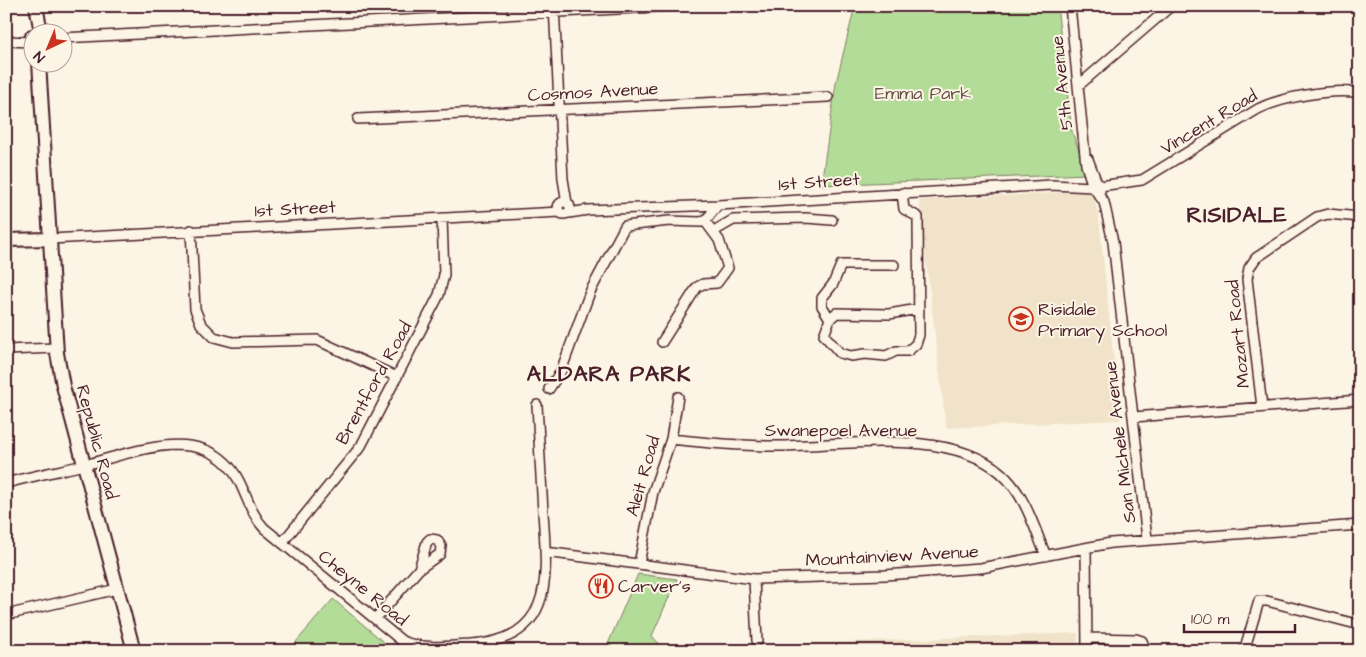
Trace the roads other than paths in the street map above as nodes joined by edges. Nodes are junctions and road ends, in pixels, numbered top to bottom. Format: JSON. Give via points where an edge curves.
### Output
{"nodes":[{"id":1,"x":677,"y":6,"type":"edge"},
{"id":2,"x":1070,"y":6,"type":"edge"},
{"id":3,"x":1171,"y":6,"type":"edge"},
{"id":4,"x":639,"y":7,"type":"edge"},
{"id":5,"x":554,"y":9,"type":"edge"},
{"id":6,"x":72,"y":37,"type":"edge"},
{"id":7,"x":22,"y":38,"type":"edge"},
{"id":8,"x":9,"y":41,"type":"edge"},
{"id":9,"x":22,"y":42,"type":"edge"},
{"id":10,"x":39,"y":72,"type":"edge"},
{"id":11,"x":1078,"y":86,"type":"junction"},
{"id":12,"x":1360,"y":93,"type":"edge"},
{"id":13,"x":828,"y":97,"type":"dead end"},
{"id":14,"x":560,"y":110,"type":"junction"},
{"id":15,"x":358,"y":119,"type":"dead end"},
{"id":16,"x":1086,"y":156,"type":"joint"},
{"id":17,"x":1098,"y":186,"type":"junction"},
{"id":18,"x":902,"y":193,"type":"junction"},
{"id":19,"x":718,"y":205,"type":"junction"},
{"id":20,"x":564,"y":207,"type":"junction"},
{"id":21,"x":1360,"y":217,"type":"edge"},
{"id":22,"x":442,"y":218,"type":"junction"},
{"id":23,"x":832,"y":220,"type":"dead end"},
{"id":24,"x":705,"y":221,"type":"junction"},
{"id":25,"x":191,"y":230,"type":"junction"},
{"id":26,"x":714,"y":231,"type":"junction"},
{"id":27,"x":50,"y":239,"type":"junction"},
{"id":28,"x":6,"y":240,"type":"edge"},
{"id":29,"x":894,"y":264,"type":"dead end"},
{"id":30,"x":918,"y":309,"type":"junction"},
{"id":31,"x":830,"y":319,"type":"junction"},
{"id":32,"x":662,"y":342,"type":"dead end"},
{"id":33,"x":56,"y":348,"type":"junction"},
{"id":34,"x":6,"y":350,"type":"edge"},
{"id":35,"x":397,"y":377,"type":"junction"},
{"id":36,"x":549,"y":389,"type":"dead end"},
{"id":37,"x":678,"y":397,"type":"dead end"},
{"id":38,"x":1360,"y":400,"type":"edge"},
{"id":39,"x":537,"y":405,"type":"dead end"},
{"id":40,"x":1262,"y":407,"type":"junction"},
{"id":41,"x":1133,"y":417,"type":"junction"},
{"id":42,"x":671,"y":439,"type":"junction"},
{"id":43,"x":85,"y":465,"type":"junction"},
{"id":44,"x":6,"y":482,"type":"edge"},
{"id":45,"x":1360,"y":525,"type":"edge"},
{"id":46,"x":1147,"y":539,"type":"junction"},
{"id":47,"x":282,"y":543,"type":"junction"},
{"id":48,"x":1086,"y":548,"type":"junction"},
{"id":49,"x":545,"y":552,"type":"junction"},
{"id":50,"x":1046,"y":556,"type":"junction"},
{"id":51,"x":639,"y":564,"type":"junction"},
{"id":52,"x":418,"y":569,"type":"dead end"},
{"id":53,"x":754,"y":579,"type":"junction"},
{"id":54,"x":117,"y":590,"type":"junction"},
{"id":55,"x":6,"y":615,"type":"edge"},
{"id":56,"x":375,"y":619,"type":"junction"},
{"id":57,"x":1360,"y":625,"type":"edge"},
{"id":58,"x":1087,"y":638,"type":"junction"},
{"id":59,"x":757,"y":641,"type":"dead end"},
{"id":60,"x":134,"y":651,"type":"edge"},
{"id":61,"x":1087,"y":651,"type":"edge"},
{"id":62,"x":1146,"y":651,"type":"edge"},
{"id":63,"x":1244,"y":651,"type":"edge"}],
"edges":[{"from":1,"to":4,"type":"street"},
{"from":2,"to":11,"type":"street","name":"5th Avenue"},
{"from":3,"to":11,"type":"street"},
{"from":4,"to":5,"type":"street"},
{"from":5,"to":6,"type":"street"},
{"from":5,"to":14,"type":"street"},
{"from":7,"to":8,"type":"street"},
{"from":8,"to":9,"type":"street"},
{"from":10,"to":27,"type":"main road","name":"Republic Road"},
{"from":11,"to":16,"type":"street","name":"5th Avenue"},
{"from":12,"to":17,"type":"street","name":"Vincent Road","via":[[1341,92],[1274,101],[1148,178]]},
{"from":13,"to":14,"type":"street","name":"Cosmos Avenue"},
{"from":14,"to":15,"type":"street","name":"Cosmos Avenue"},
{"from":14,"to":20,"type":"street"},
{"from":16,"to":17,"type":"street","name":"San Michele Avenue"},
{"from":17,"to":18,"type":"street","name":"1st Street","via":[[1051,185]]},
{"from":17,"to":41,"type":"street","name":"San Michele Avenue","via":[[1117,272]]},
{"from":18,"to":19,"type":"street","name":"1st Street"},
{"from":18,"to":30,"type":"street","via":[[904,209],[918,217]]},
{"from":19,"to":20,"type":"street","name":"1st Street","via":[[588,210]]},
{"from":19,"to":24,"type":"street"},
{"from":20,"to":22,"type":"street","name":"1st Street","via":[[541,212]]},
{"from":21,"to":40,"type":"street","name":"Mozart Road","via":[[1328,214],[1317,217],[1251,263],[1247,279]]},
{"from":22,"to":25,"type":"street","name":"1st Street"},
{"from":22,"to":35,"type":"street","name":"Brentford Road","via":[[444,281]]},
{"from":23,"to":26,"type":"street","via":[[733,220]]},
{"from":24,"to":26,"type":"street"},
{"from":24,"to":36,"type":"street","via":[[625,226],[590,292],[559,377]]},
{"from":25,"to":27,"type":"street","name":"1st Street"},
{"from":25,"to":35,"type":"street","via":[[195,309],[201,324],[214,337],[225,342],[317,340]]},
{"from":26,"to":32,"type":"street","via":[[727,261],[727,272],[717,283],[697,287]]},
{"from":27,"to":28,"type":"main road"},
{"from":27,"to":33,"type":"main road","name":"Republic Road"},
{"from":29,"to":31,"type":"street","via":[[841,266],[822,298],[822,306]]},
{"from":30,"to":31,"type":"street","via":[[889,314],[840,312]]},
{"from":30,"to":31,"type":"street","via":[[916,344],[908,351],[896,351],[886,356],[840,353],[824,335]]},
{"from":33,"to":34,"type":"street"},
{"from":33,"to":43,"type":"main road","name":"Republic Road"},
{"from":35,"to":47,"type":"street","name":"Brentford Road","via":[[361,446]]},
{"from":37,"to":42,"type":"street","name":"Aleit Road"},
{"from":38,"to":40,"type":"street"},
{"from":39,"to":49,"type":"street","name":"Cheyne Road"},
{"from":40,"to":41,"type":"street"},
{"from":41,"to":46,"type":"street","name":"San Michele Avenue"},
{"from":42,"to":50,"type":"street","name":"Swanepoel Avenue","via":[[760,446],[894,442],[961,452],[989,464],[1014,487]]},
{"from":42,"to":51,"type":"street","name":"Aleit Road","via":[[651,498]]},
{"from":43,"to":44,"type":"street","name":"Cheyne Road"},
{"from":43,"to":47,"type":"street","name":"Cheyne Road","via":[[158,447],[179,446],[212,453],[232,469],[258,521]]},
{"from":43,"to":54,"type":"main road","name":"Republic Road"},
{"from":45,"to":46,"type":"street","name":"Mountainview Avenue"},
{"from":46,"to":48,"type":"street","name":"Mountainview Avenue"},
{"from":47,"to":56,"type":"street","name":"Cheyne Road"},
{"from":48,"to":50,"type":"street","name":"Mountainview Avenue"},
{"from":48,"to":58,"type":"street"},
{"from":49,"to":51,"type":"street","name":"Mountainview Avenue"},
{"from":49,"to":56,"type":"street","name":"Cheyne Road","via":[[545,589],[538,607],[523,626],[499,641],[415,646],[402,641]]},
{"from":50,"to":53,"type":"street","name":"Mountainview Avenue","via":[[926,574]]},
{"from":51,"to":53,"type":"street","name":"Mountainview Avenue"},
{"from":52,"to":56,"type":"street"},
{"from":53,"to":59,"type":"street"},
{"from":54,"to":55,"type":"street"},
{"from":54,"to":60,"type":"main road","name":"Republic Road"},
{"from":57,"to":63,"type":"street","via":[[1259,601]]},
{"from":58,"to":61,"type":"street"},
{"from":58,"to":62,"type":"street","via":[[1136,639],[1142,641]]}]}
